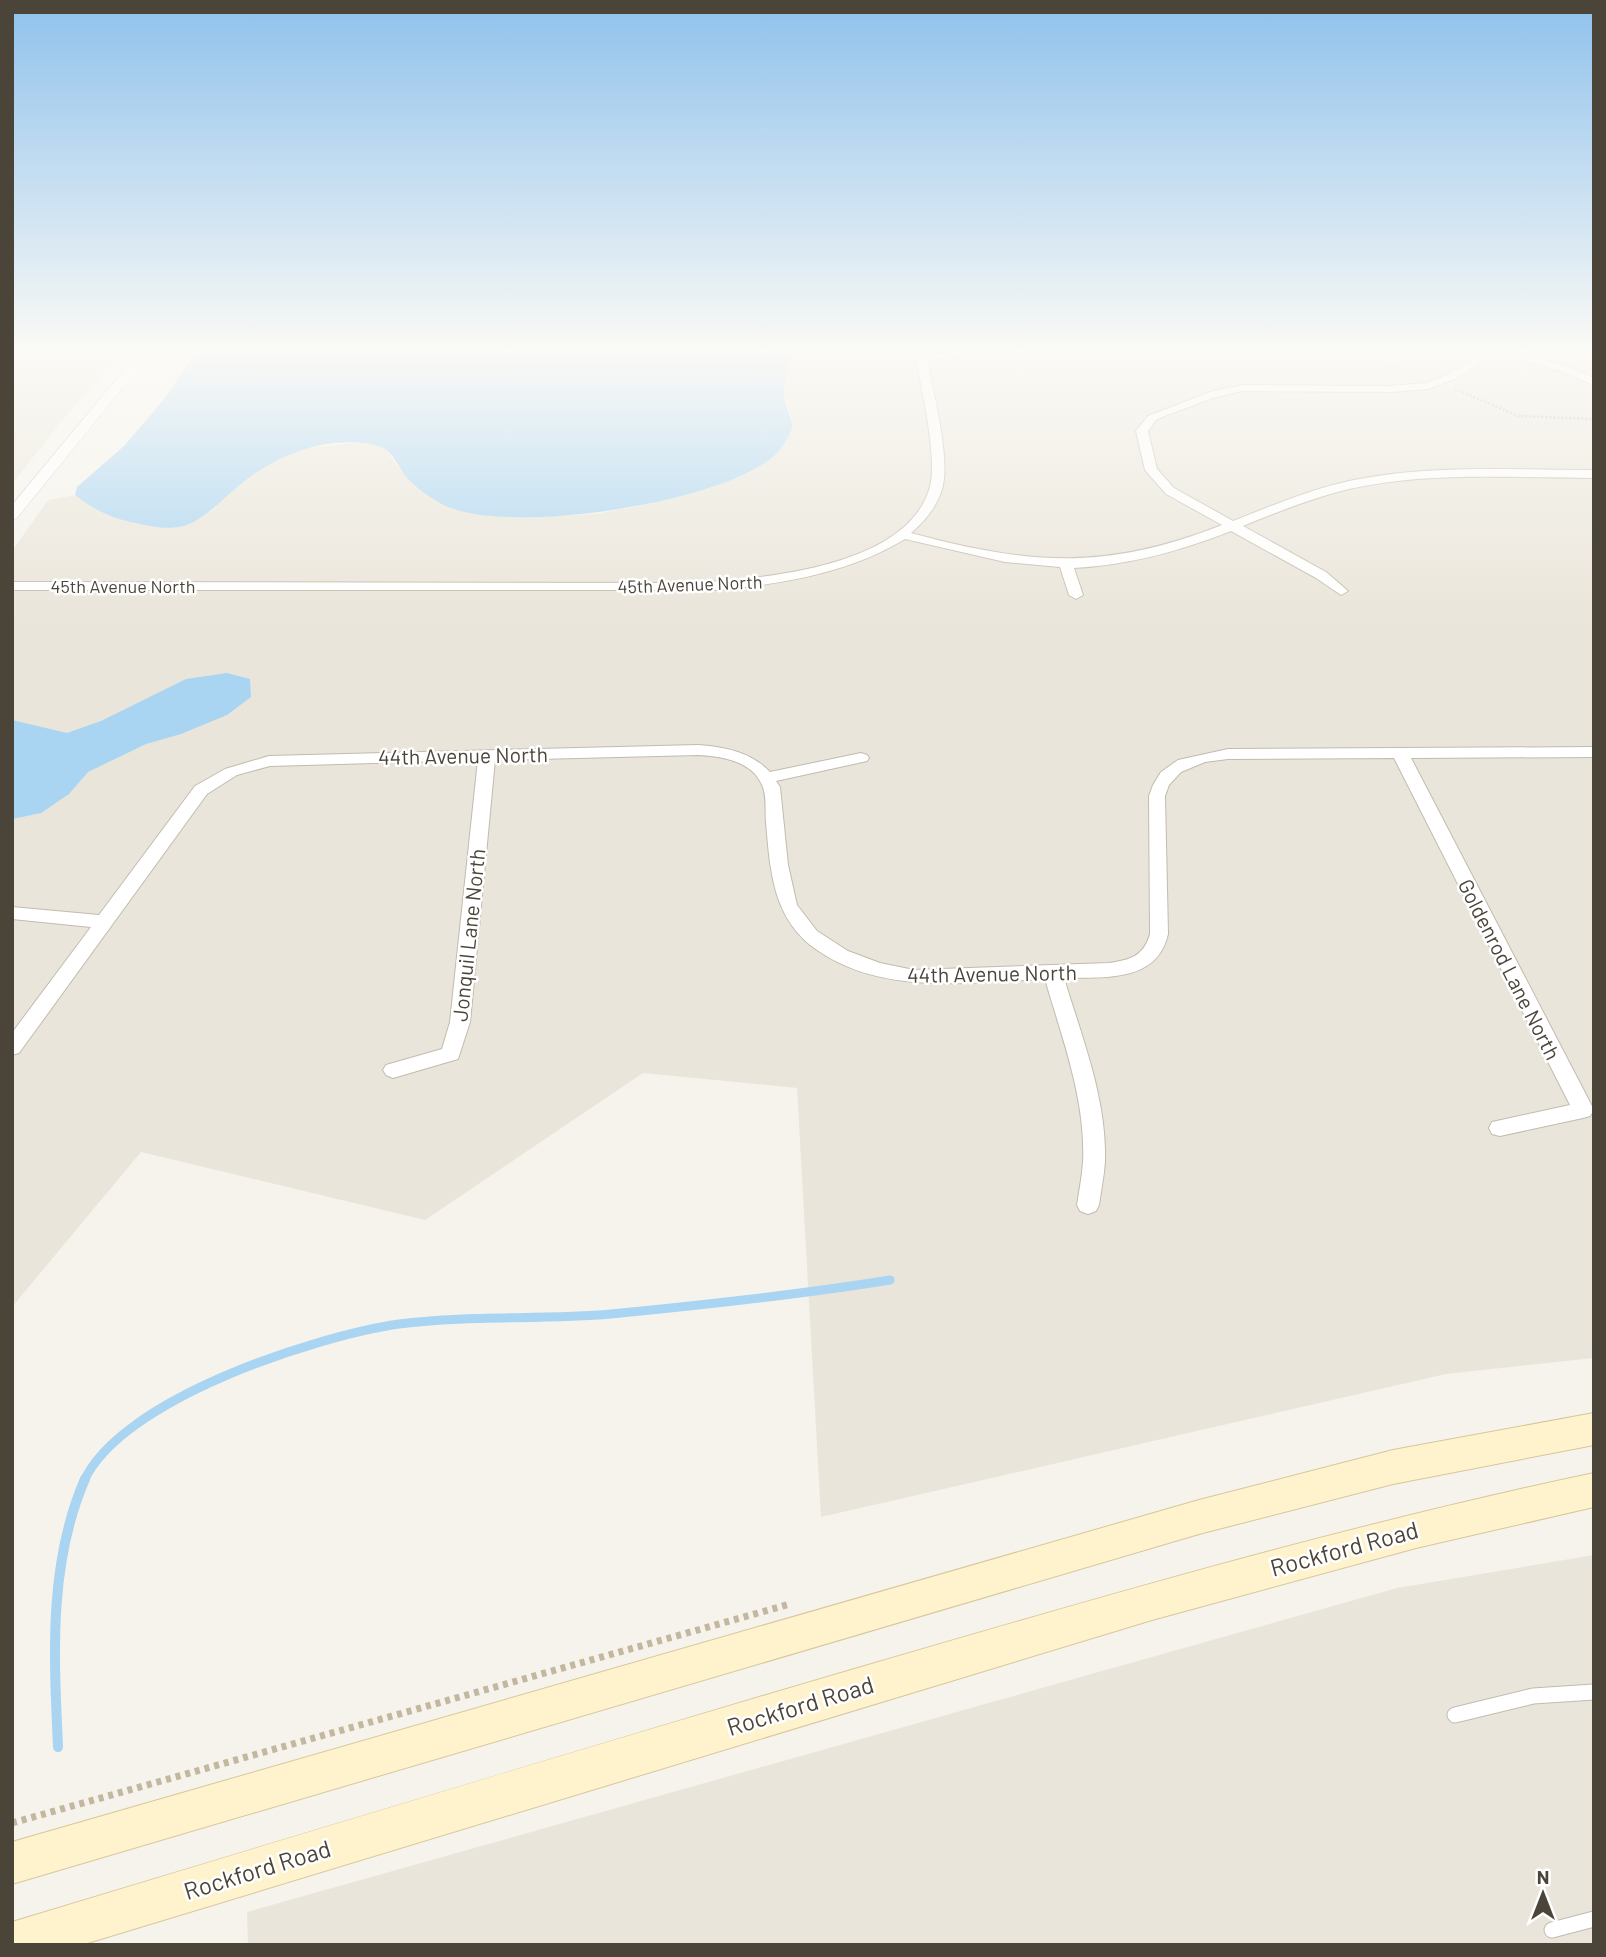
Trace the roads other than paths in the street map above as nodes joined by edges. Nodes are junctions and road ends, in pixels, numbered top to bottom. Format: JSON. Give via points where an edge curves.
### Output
{"nodes":[{"id":1,"x":71,"y":443,"type":"edge"},
{"id":2,"x":932,"y":443,"type":"edge"},
{"id":3,"x":1143,"y":443,"type":"edge"},
{"id":4,"x":1594,"y":474,"type":"edge"},
{"id":5,"x":12,"y":515,"type":"edge"},
{"id":6,"x":1230,"y":526,"type":"junction"},
{"id":7,"x":903,"y":535,"type":"junction"},
{"id":8,"x":1066,"y":564,"type":"junction"},
{"id":9,"x":12,"y":586,"type":"edge"},
{"id":10,"x":1341,"y":592,"type":"dead end"},
{"id":11,"x":1076,"y":595,"type":"dead end"},
{"id":12,"x":1594,"y":752,"type":"edge"},
{"id":13,"x":486,"y":754,"type":"junction"},
{"id":14,"x":1400,"y":754,"type":"junction"},
{"id":15,"x":861,"y":758,"type":"dead end"},
{"id":16,"x":767,"y":778,"type":"junction"},
{"id":17,"x":12,"y":913,"type":"edge"},
{"id":18,"x":104,"y":922,"type":"junction"},
{"id":19,"x":1053,"y":973,"type":"junction"},
{"id":20,"x":12,"y":1048,"type":"edge"},
{"id":21,"x":393,"y":1070,"type":"dead end"},
{"id":22,"x":1500,"y":1128,"type":"dead end"},
{"id":23,"x":1088,"y":1205,"type":"dead end"},
{"id":24,"x":1594,"y":1429,"type":"edge"},
{"id":25,"x":1594,"y":1490,"type":"edge"},
{"id":26,"x":1594,"y":1692,"type":"edge"},
{"id":27,"x":1455,"y":1715,"type":"dead end"},
{"id":28,"x":12,"y":1863,"type":"edge"},
{"id":29,"x":1594,"y":1919,"type":"edge"},
{"id":30,"x":1552,"y":1930,"type":"dead end"},
{"id":31,"x":12,"y":1944,"type":"edge"}],
"edges":[{"from":1,"to":5,"type":"street"},
{"from":2,"to":7,"type":"street","via":[[937,486],[932,501]]},
{"from":3,"to":6,"type":"street","via":[[1158,480]]},
{"from":4,"to":6,"type":"street","via":[[1377,480],[1331,490]]},
{"from":6,"to":8,"type":"street","via":[[1145,556]]},
{"from":6,"to":10,"type":"street","via":[[1321,575]]},
{"from":7,"to":8,"type":"street","via":[[980,556]]},
{"from":7,"to":9,"type":"street","name":"45th Avenue North","via":[[815,572],[737,585]]},
{"from":8,"to":11,"type":"street"},
{"from":12,"to":14,"type":"street","name":"44th Avenue North"},
{"from":13,"to":16,"type":"street","name":"44th Avenue North","via":[[715,750],[752,762]]},
{"from":13,"to":18,"type":"street","name":"44th Avenue North","via":[[288,758],[231,772],[201,790]]},
{"from":13,"to":21,"type":"street","name":"Jonquil Lane North","via":[[460,1022],[451,1054]]},
{"from":14,"to":19,"type":"street","name":"44th Avenue North","via":[[1228,754],[1185,762],[1160,782],[1157,796],[1157,947],[1148,959],[1131,966]]},
{"from":14,"to":22,"type":"street","name":"Goldenrod Lane North","via":[[1583,1110]]},
{"from":15,"to":16,"type":"street"},
{"from":16,"to":19,"type":"street","name":"44th Avenue North","via":[[772,787],[786,903],[816,941],[840,956],[914,977]]},
{"from":17,"to":18,"type":"street"},
{"from":18,"to":20,"type":"street","name":"44th Avenue North"},
{"from":19,"to":23,"type":"street","via":[[1092,1127],[1094,1162]]},
{"from":24,"to":28,"type":"main road","via":[[1392,1468],[1199,1517]]},
{"from":25,"to":31,"type":"main road","name":"Rockford Road","via":[[1386,1535],[1122,1609]]},
{"from":26,"to":27,"type":"lane","via":[[1520,1698]]},
{"from":29,"to":30,"type":"lane"}]}
